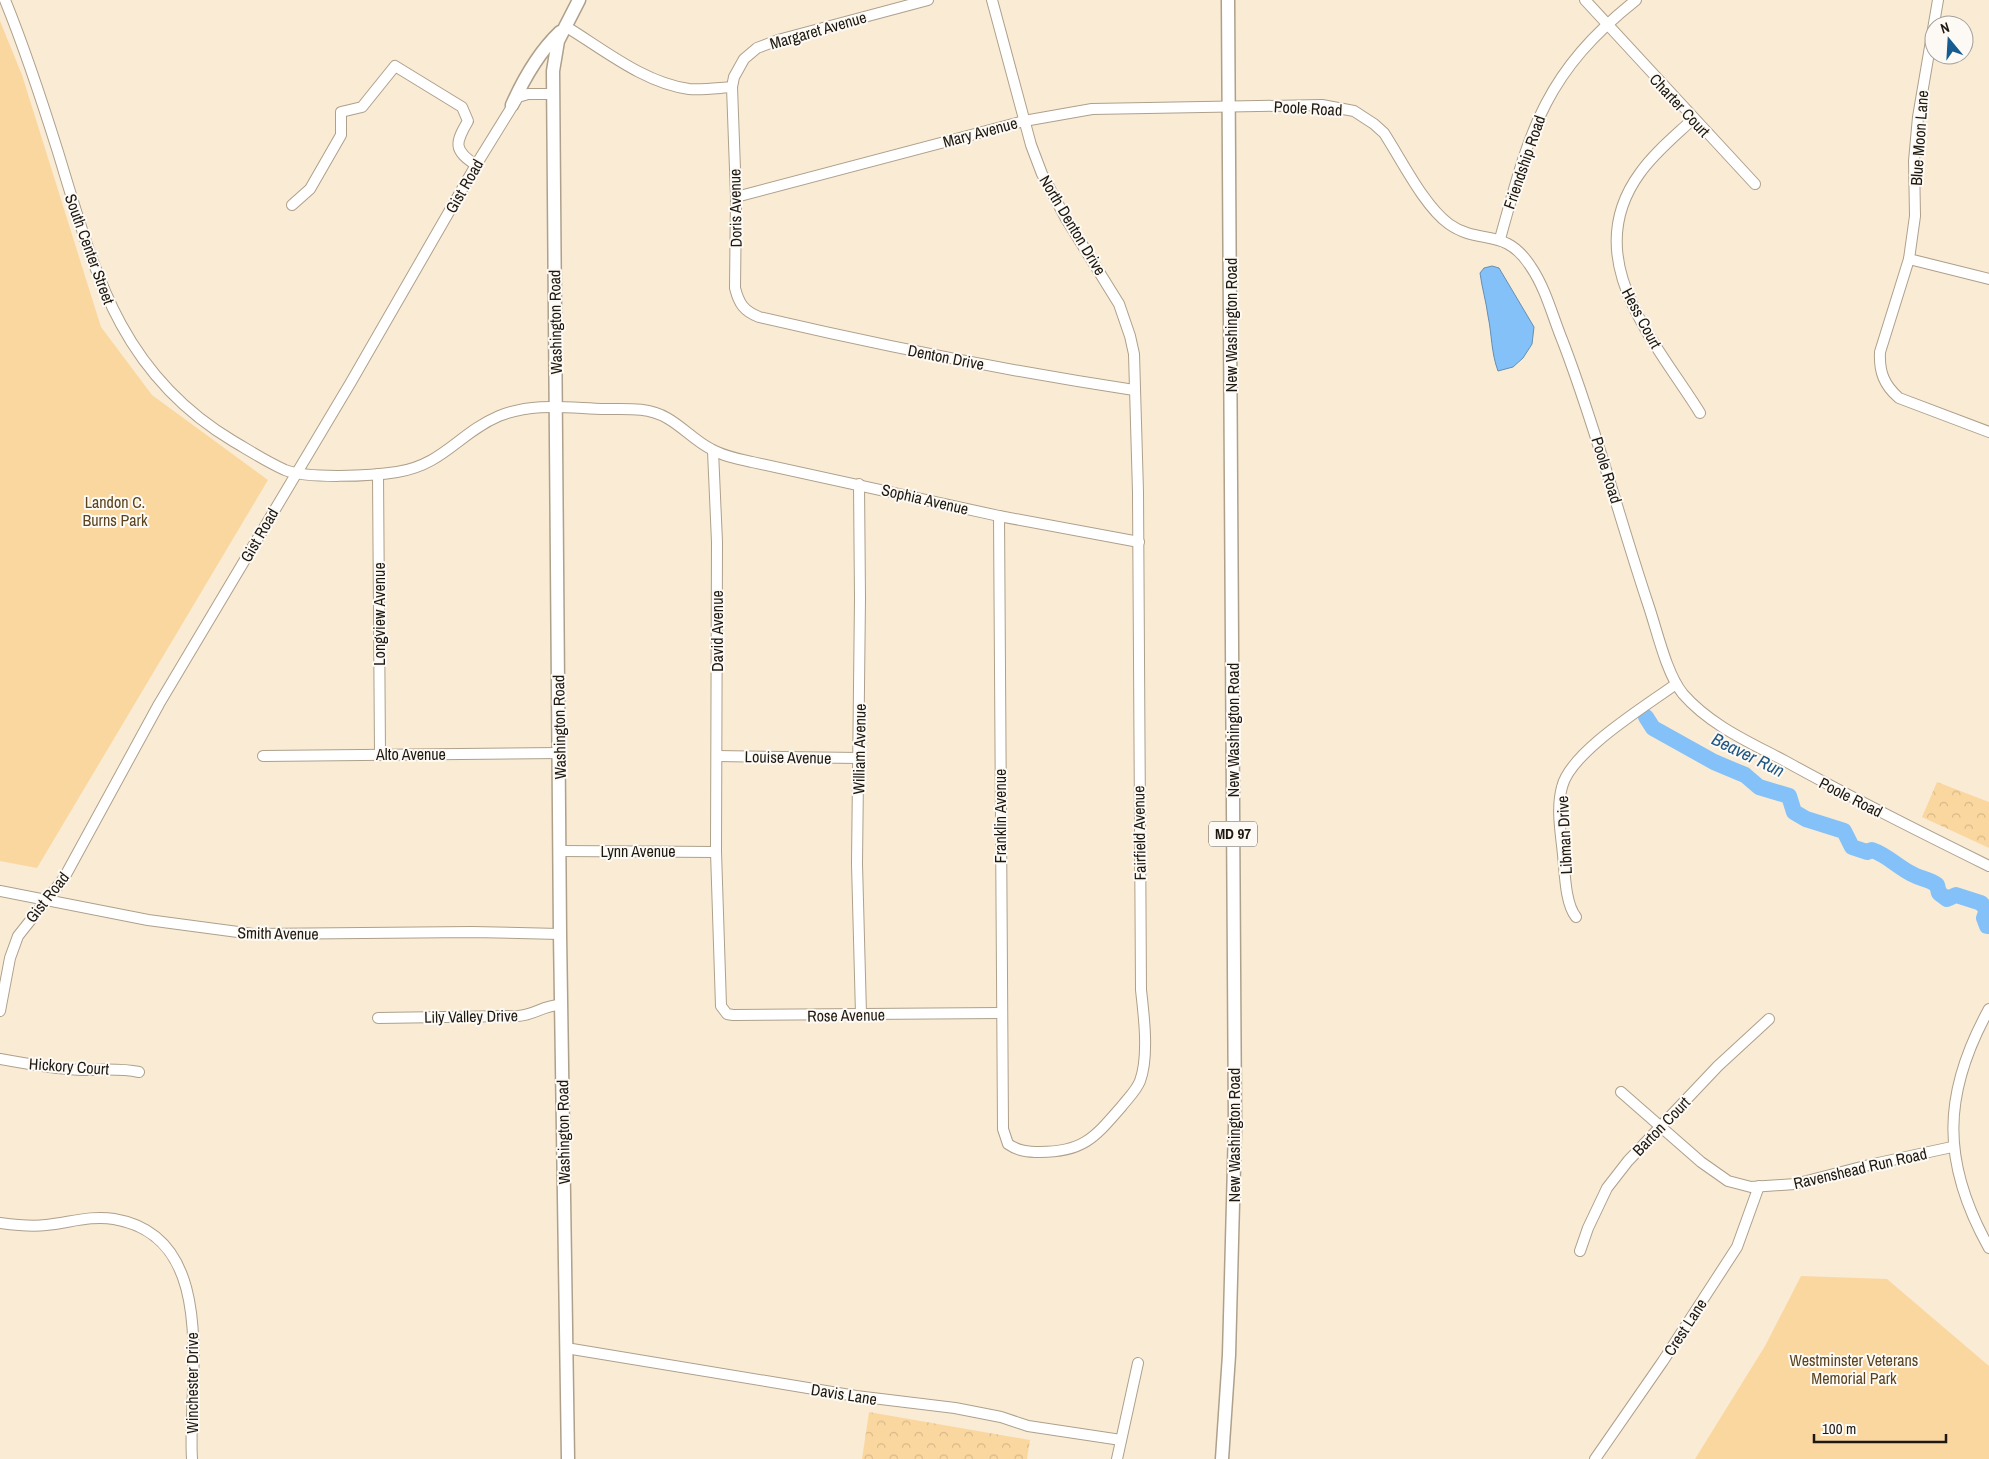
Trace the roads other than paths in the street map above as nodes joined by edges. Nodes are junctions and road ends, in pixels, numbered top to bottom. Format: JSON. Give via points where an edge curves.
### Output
{"nodes":[{"id":1,"x":5,"y":0,"type":"edge"},
{"id":2,"x":578,"y":0,"type":"edge"},
{"id":3,"x":928,"y":0,"type":"edge"},
{"id":4,"x":992,"y":0,"type":"edge"},
{"id":5,"x":1228,"y":0,"type":"edge"},
{"id":6,"x":1585,"y":0,"type":"edge"},
{"id":7,"x":1636,"y":0,"type":"edge"},
{"id":8,"x":1938,"y":0,"type":"edge"},
{"id":9,"x":1606,"y":25,"type":"junction"},
{"id":10,"x":565,"y":26,"type":"junction"},
{"id":11,"x":732,"y":87,"type":"junction"},
{"id":12,"x":553,"y":94,"type":"junction"},
{"id":13,"x":512,"y":105,"type":"junction"},
{"id":14,"x":1229,"y":106,"type":"junction"},
{"id":15,"x":1693,"y":119,"type":"junction"},
{"id":16,"x":1024,"y":120,"type":"junction"},
{"id":17,"x":476,"y":164,"type":"junction"},
{"id":18,"x":1755,"y":184,"type":"dead end"},
{"id":19,"x":736,"y":197,"type":"junction"},
{"id":20,"x":292,"y":205,"type":"dead end"},
{"id":21,"x":1500,"y":239,"type":"junction"},
{"id":22,"x":1909,"y":259,"type":"junction"},
{"id":23,"x":1989,"y":279,"type":"edge"},
{"id":24,"x":759,"y":317,"type":"joint"},
{"id":25,"x":1134,"y":390,"type":"junction"},
{"id":26,"x":556,"y":406,"type":"junction"},
{"id":27,"x":1700,"y":413,"type":"dead end"},
{"id":28,"x":1989,"y":432,"type":"edge"},
{"id":29,"x":713,"y":451,"type":"junction"},
{"id":30,"x":295,"y":473,"type":"junction"},
{"id":31,"x":378,"y":474,"type":"junction"},
{"id":32,"x":859,"y":484,"type":"junction"},
{"id":33,"x":999,"y":516,"type":"junction"},
{"id":34,"x":1139,"y":542,"type":"junction"},
{"id":35,"x":1676,"y":684,"type":"junction"},
{"id":36,"x":559,"y":753,"type":"junction"},
{"id":37,"x":380,"y":754,"type":"junction"},
{"id":38,"x":263,"y":756,"type":"dead end"},
{"id":39,"x":718,"y":756,"type":"junction"},
{"id":40,"x":859,"y":758,"type":"junction"},
{"id":41,"x":560,"y":851,"type":"junction"},
{"id":42,"x":716,"y":852,"type":"junction"},
{"id":43,"x":1989,"y":866,"type":"edge"},
{"id":44,"x":0,"y":891,"type":"edge"},
{"id":45,"x":47,"y":900,"type":"junction"},
{"id":46,"x":1576,"y":918,"type":"dead end"},
{"id":47,"x":560,"y":934,"type":"junction"},
{"id":48,"x":719,"y":980,"type":"joint"},
{"id":49,"x":561,"y":1005,"type":"junction"},
{"id":50,"x":1989,"y":1008,"type":"edge"},
{"id":51,"x":0,"y":1011,"type":"edge"},
{"id":52,"x":1001,"y":1013,"type":"junction"},
{"id":53,"x":861,"y":1014,"type":"junction"},
{"id":54,"x":378,"y":1018,"type":"dead end"},
{"id":55,"x":1769,"y":1019,"type":"dead end"},
{"id":56,"x":0,"y":1059,"type":"edge"},
{"id":57,"x":139,"y":1072,"type":"dead end"},
{"id":58,"x":1621,"y":1092,"type":"dead end"},
{"id":59,"x":1002,"y":1116,"type":"joint"},
{"id":60,"x":1661,"y":1126,"type":"junction"},
{"id":61,"x":1952,"y":1147,"type":"junction"},
{"id":62,"x":1759,"y":1186,"type":"junction"},
{"id":63,"x":0,"y":1223,"type":"edge"},
{"id":64,"x":1989,"y":1248,"type":"edge"},
{"id":65,"x":1580,"y":1251,"type":"dead end"},
{"id":66,"x":566,"y":1348,"type":"junction"},
{"id":67,"x":1138,"y":1363,"type":"dead end"},
{"id":68,"x":1121,"y":1440,"type":"junction"},
{"id":69,"x":192,"y":1459,"type":"edge"},
{"id":70,"x":568,"y":1459,"type":"edge"},
{"id":71,"x":1117,"y":1459,"type":"edge"},
{"id":72,"x":1222,"y":1459,"type":"edge"},
{"id":73,"x":1596,"y":1459,"type":"edge"}],
"edges":[{"from":1,"to":30,"type":"street","name":"South Center Street","via":[[27,58],[93,266],[126,335],[155,374],[188,409],[219,433]]},
{"from":2,"to":10,"type":"main road","name":"Washington Road"},
{"from":3,"to":11,"type":"street","name":"Margaret Avenue","via":[[765,45],[744,59]]},
{"from":4,"to":16,"type":"street","name":"North Denton Drive"},
{"from":5,"to":14,"type":"main road","name":"New Washington Road","number":"MD 97"},
{"from":6,"to":9,"type":"street","name":"Charter Court"},
{"from":7,"to":9,"type":"street","name":"Friendship Road"},
{"from":8,"to":22,"type":"street","name":"Blue Moon Lane","via":[[1918,117],[1914,161],[1915,216]]},
{"from":9,"to":15,"type":"street","name":"Charter Court"},
{"from":9,"to":21,"type":"street","name":"Friendship Road","via":[[1562,74],[1540,112],[1521,161]]},
{"from":10,"to":11,"type":"street","via":[[632,67],[666,83],[702,89]]},
{"from":10,"to":12,"type":"main road","name":"Washington Road","via":[[555,56]]},
{"from":10,"to":13,"type":"main road","via":[[551,40],[524,80]]},
{"from":11,"to":19,"type":"street","name":"Doris Avenue"},
{"from":12,"to":13,"type":"street","name":"Gist Road","via":[[522,94]]},
{"from":12,"to":26,"type":"main road","name":"Washington Road"},
{"from":13,"to":17,"type":"street","name":"Gist Road"},
{"from":14,"to":16,"type":"street","name":"Mary Avenue","via":[[1092,109]]},
{"from":14,"to":21,"type":"street","name":"Poole Road","via":[[1322,105],[1354,111],[1384,133],[1430,205],[1447,223],[1471,234]]},
{"from":14,"to":72,"type":"main road","name":"New Washington Road","number":"MD 97","via":[[1235,1127],[1229,1355]]},
{"from":15,"to":18,"type":"street","name":"Charter Court"},
{"from":15,"to":27,"type":"street","name":"Hess Court","via":[[1648,163],[1634,182],[1622,210],[1616,242],[1620,273],[1632,306]]},
{"from":16,"to":19,"type":"street","name":"Mary Avenue"},
{"from":16,"to":25,"type":"street","name":"North Denton Drive","via":[[1050,193],[1125,318],[1134,354]]},
{"from":17,"to":20,"type":"street","via":[[465,158],[458,145],[459,136],[468,121],[462,106],[395,66],[362,107],[341,112],[342,135],[310,189]]},
{"from":17,"to":30,"type":"street","name":"Gist Road"},
{"from":19,"to":24,"type":"street","name":"Doris Avenue","via":[[735,288],[742,306]]},
{"from":21,"to":35,"type":"street","name":"Poole Road","via":[[1519,251],[1532,268],[1548,304],[1593,425]]},
{"from":22,"to":23,"type":"street"},
{"from":22,"to":28,"type":"street","name":"Blue Moon Lane","via":[[1880,352],[1882,378],[1899,398]]},
{"from":24,"to":25,"type":"street","name":"Denton Drive","via":[[1035,375]]},
{"from":25,"to":34,"type":"street","name":"Fairfield Avenue"},
{"from":26,"to":29,"type":"street","via":[[654,412],[686,430]]},
{"from":26,"to":31,"type":"street","name":"South Center Street","via":[[527,408],[501,415],[477,428],[431,462],[404,471]]},
{"from":26,"to":36,"type":"main road","name":"Washington Road"},
{"from":29,"to":32,"type":"street","name":"Sophia Avenue"},
{"from":29,"to":39,"type":"street","name":"David Avenue","via":[[717,542]]},
{"from":30,"to":31,"type":"street","name":"South Center Street"},
{"from":30,"to":45,"type":"street","name":"Gist Road","via":[[159,704],[64,878]]},
{"from":31,"to":37,"type":"street","name":"Longview Avenue"},
{"from":32,"to":33,"type":"street","name":"Sophia Avenue"},
{"from":32,"to":40,"type":"street","name":"William Avenue"},
{"from":33,"to":34,"type":"street","name":"Sophia Avenue"},
{"from":33,"to":52,"type":"street","name":"Franklin Avenue"},
{"from":34,"to":59,"type":"street","name":"Fairfield Avenue","via":[[1142,1072],[1135,1090],[1107,1124],[1071,1150],[1027,1152],[1013,1148],[1005,1139]]},
{"from":35,"to":43,"type":"street","name":"Poole Road","via":[[1696,708],[1731,731],[1830,786]]},
{"from":35,"to":46,"type":"street","name":"Libman Drive","via":[[1580,756],[1564,778],[1559,813],[1565,872],[1571,908]]},
{"from":36,"to":37,"type":"street","name":"Alto Avenue"},
{"from":36,"to":41,"type":"main road","name":"Washington Road"},
{"from":37,"to":38,"type":"street","name":"Alto Avenue"},
{"from":39,"to":40,"type":"street","name":"Louise Avenue"},
{"from":39,"to":42,"type":"street","name":"David Avenue"},
{"from":40,"to":53,"type":"street","name":"William Avenue","via":[[857,864]]},
{"from":41,"to":42,"type":"street","name":"Lynn Avenue"},
{"from":41,"to":47,"type":"main road","name":"Washington Road"},
{"from":42,"to":48,"type":"street","name":"David Avenue"},
{"from":44,"to":45,"type":"street","name":"Smith Avenue"},
{"from":45,"to":47,"type":"street","name":"Smith Avenue","via":[[148,920],[253,934]]},
{"from":45,"to":51,"type":"street","name":"Gist Road","via":[[18,936]]},
{"from":47,"to":49,"type":"main road","name":"Washington Road"},
{"from":48,"to":53,"type":"street","name":"Rose Avenue","via":[[721,1006],[727,1014]]},
{"from":49,"to":54,"type":"street","name":"Lily Valley Drive","via":[[546,1005],[526,1016]]},
{"from":49,"to":66,"type":"main road","name":"Washington Road"},
{"from":50,"to":61,"type":"street","via":[[1968,1053],[1956,1090]]},
{"from":52,"to":53,"type":"street","name":"Rose Avenue"},
{"from":52,"to":59,"type":"street","name":"Franklin Avenue"},
{"from":55,"to":60,"type":"street","name":"Barton Court","via":[[1718,1066]]},
{"from":56,"to":57,"type":"street","name":"Hickory Court","via":[[62,1068]]},
{"from":58,"to":60,"type":"street","name":"Ravenshead Run Road"},
{"from":60,"to":62,"type":"street","name":"Ravenshead Run Road","via":[[1728,1181]]},
{"from":60,"to":65,"type":"street","name":"Barton Court","via":[[1607,1188]]},
{"from":61,"to":62,"type":"street","name":"Ravenshead Run Road","via":[[1794,1184]]},
{"from":61,"to":64,"type":"street","via":[[1959,1182],[1973,1220]]},
{"from":62,"to":73,"type":"street","name":"Crest Lane","via":[[1737,1247]]},
{"from":63,"to":69,"type":"street","name":"Winchester Drive","via":[[33,1226],[93,1218],[113,1219],[147,1230],[167,1249],[182,1275],[192,1318],[195,1349]]},
{"from":66,"to":68,"type":"street","name":"Davis Lane","via":[[856,1396],[954,1408],[1028,1426]]},
{"from":66,"to":70,"type":"main road","name":"Washington Road"},
{"from":67,"to":68,"type":"street"},
{"from":68,"to":71,"type":"street"}]}
